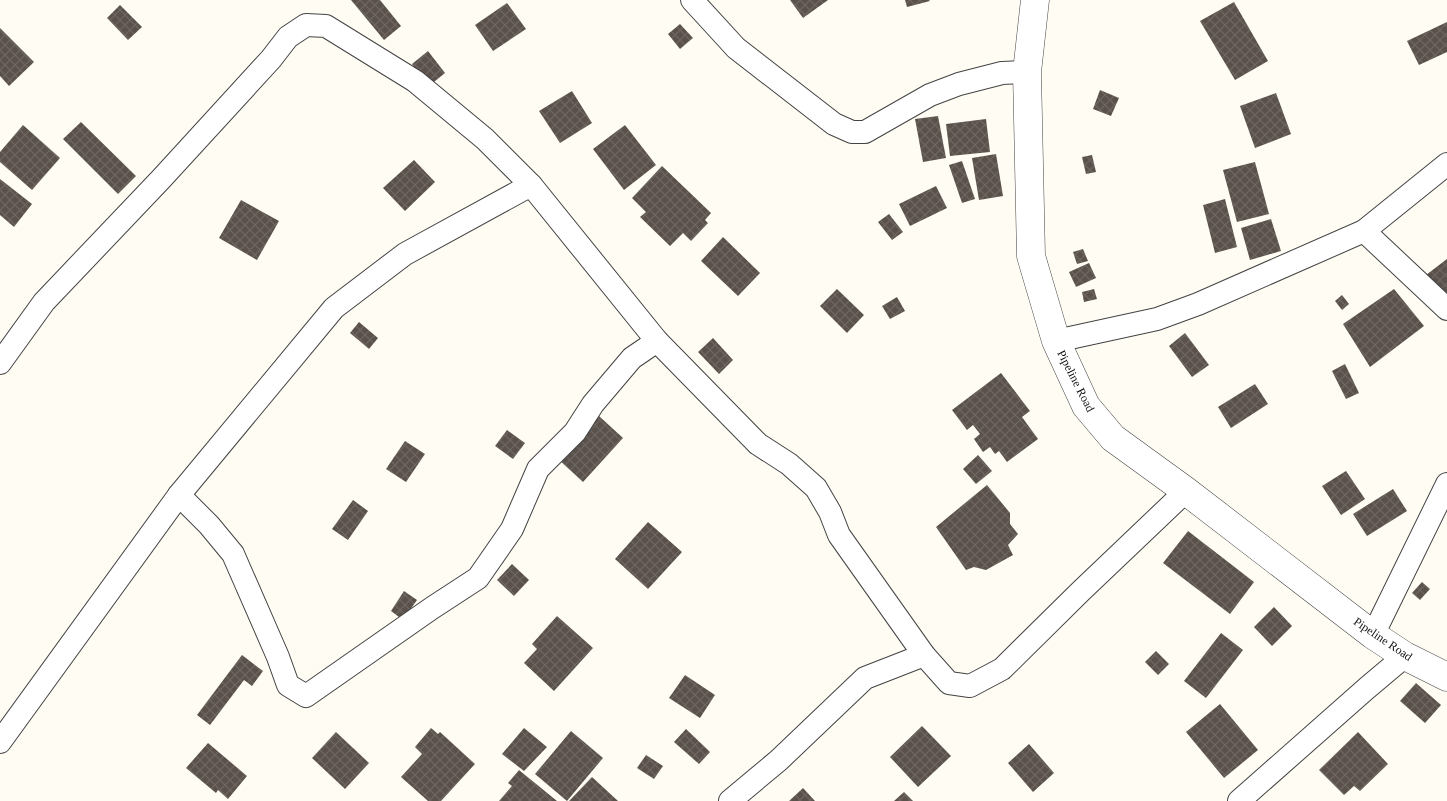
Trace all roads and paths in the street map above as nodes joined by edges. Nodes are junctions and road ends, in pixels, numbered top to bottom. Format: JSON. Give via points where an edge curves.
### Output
{"nodes":[{"id":1,"x":692,"y":0,"type":"edge"},
{"id":2,"x":1035,"y":0,"type":"edge"},
{"id":3,"x":1027,"y":72,"type":"junction"},
{"id":4,"x":1447,"y":164,"type":"edge"},
{"id":5,"x":531,"y":185,"type":"junction"},
{"id":6,"x":1364,"y":231,"type":"junction"},
{"id":7,"x":1447,"y":309,"type":"edge"},
{"id":8,"x":657,"y":341,"type":"junction"},
{"id":9,"x":1056,"y":341,"type":"junction"},
{"id":10,"x":0,"y":363,"type":"edge"},
{"id":11,"x":1447,"y":484,"type":"edge"},
{"id":12,"x":1186,"y":491,"type":"junction"},
{"id":13,"x":179,"y":495,"type":"junction"},
{"id":14,"x":1373,"y":635,"type":"junction"},
{"id":15,"x":924,"y":655,"type":"junction"},
{"id":16,"x":1405,"y":656,"type":"junction"},
{"id":17,"x":1447,"y":677,"type":"edge"},
{"id":18,"x":0,"y":742,"type":"edge"},
{"id":19,"x":730,"y":801,"type":"edge"},
{"id":20,"x":1239,"y":801,"type":"edge"}],
"edges":[{"from":1,"to":3,"type":"street","via":[[736,48],[834,124],[852,132],[865,132],[930,95],[959,84],[1002,73]]},
{"from":2,"to":3,"type":"street","name":"Pipeline Road"},
{"from":3,"to":9,"type":"street","name":"Pipeline Road","via":[[1031,256]]},
{"from":4,"to":6,"type":"street"},
{"from":5,"to":8,"type":"street"},
{"from":5,"to":10,"type":"street","via":[[485,139],[415,81],[326,26],[306,25],[288,38],[169,171],[44,302]]},
{"from":5,"to":13,"type":"street","via":[[405,254],[334,308]]},
{"from":6,"to":7,"type":"street"},
{"from":6,"to":9,"type":"street","via":[[1157,319]]},
{"from":8,"to":13,"type":"street","via":[[632,358],[593,404],[575,432],[538,469],[512,529],[478,578],[306,696],[288,686],[233,554]]},
{"from":8,"to":15,"type":"street","via":[[758,444],[789,464],[816,488],[839,535]]},
{"from":9,"to":12,"type":"street","name":"Pipeline Road","via":[[1086,406],[1112,438]]},
{"from":11,"to":14,"type":"street"},
{"from":12,"to":14,"type":"street","name":"Pipeline Road"},
{"from":12,"to":15,"type":"street","via":[[1002,669],[970,686],[949,683]]},
{"from":13,"to":18,"type":"street"},
{"from":14,"to":16,"type":"street","name":"Pipeline Road"},
{"from":15,"to":19,"type":"street","via":[[865,678],[779,760]]},
{"from":16,"to":17,"type":"street","name":"Pipeline Road"},
{"from":16,"to":20,"type":"street"}]}
